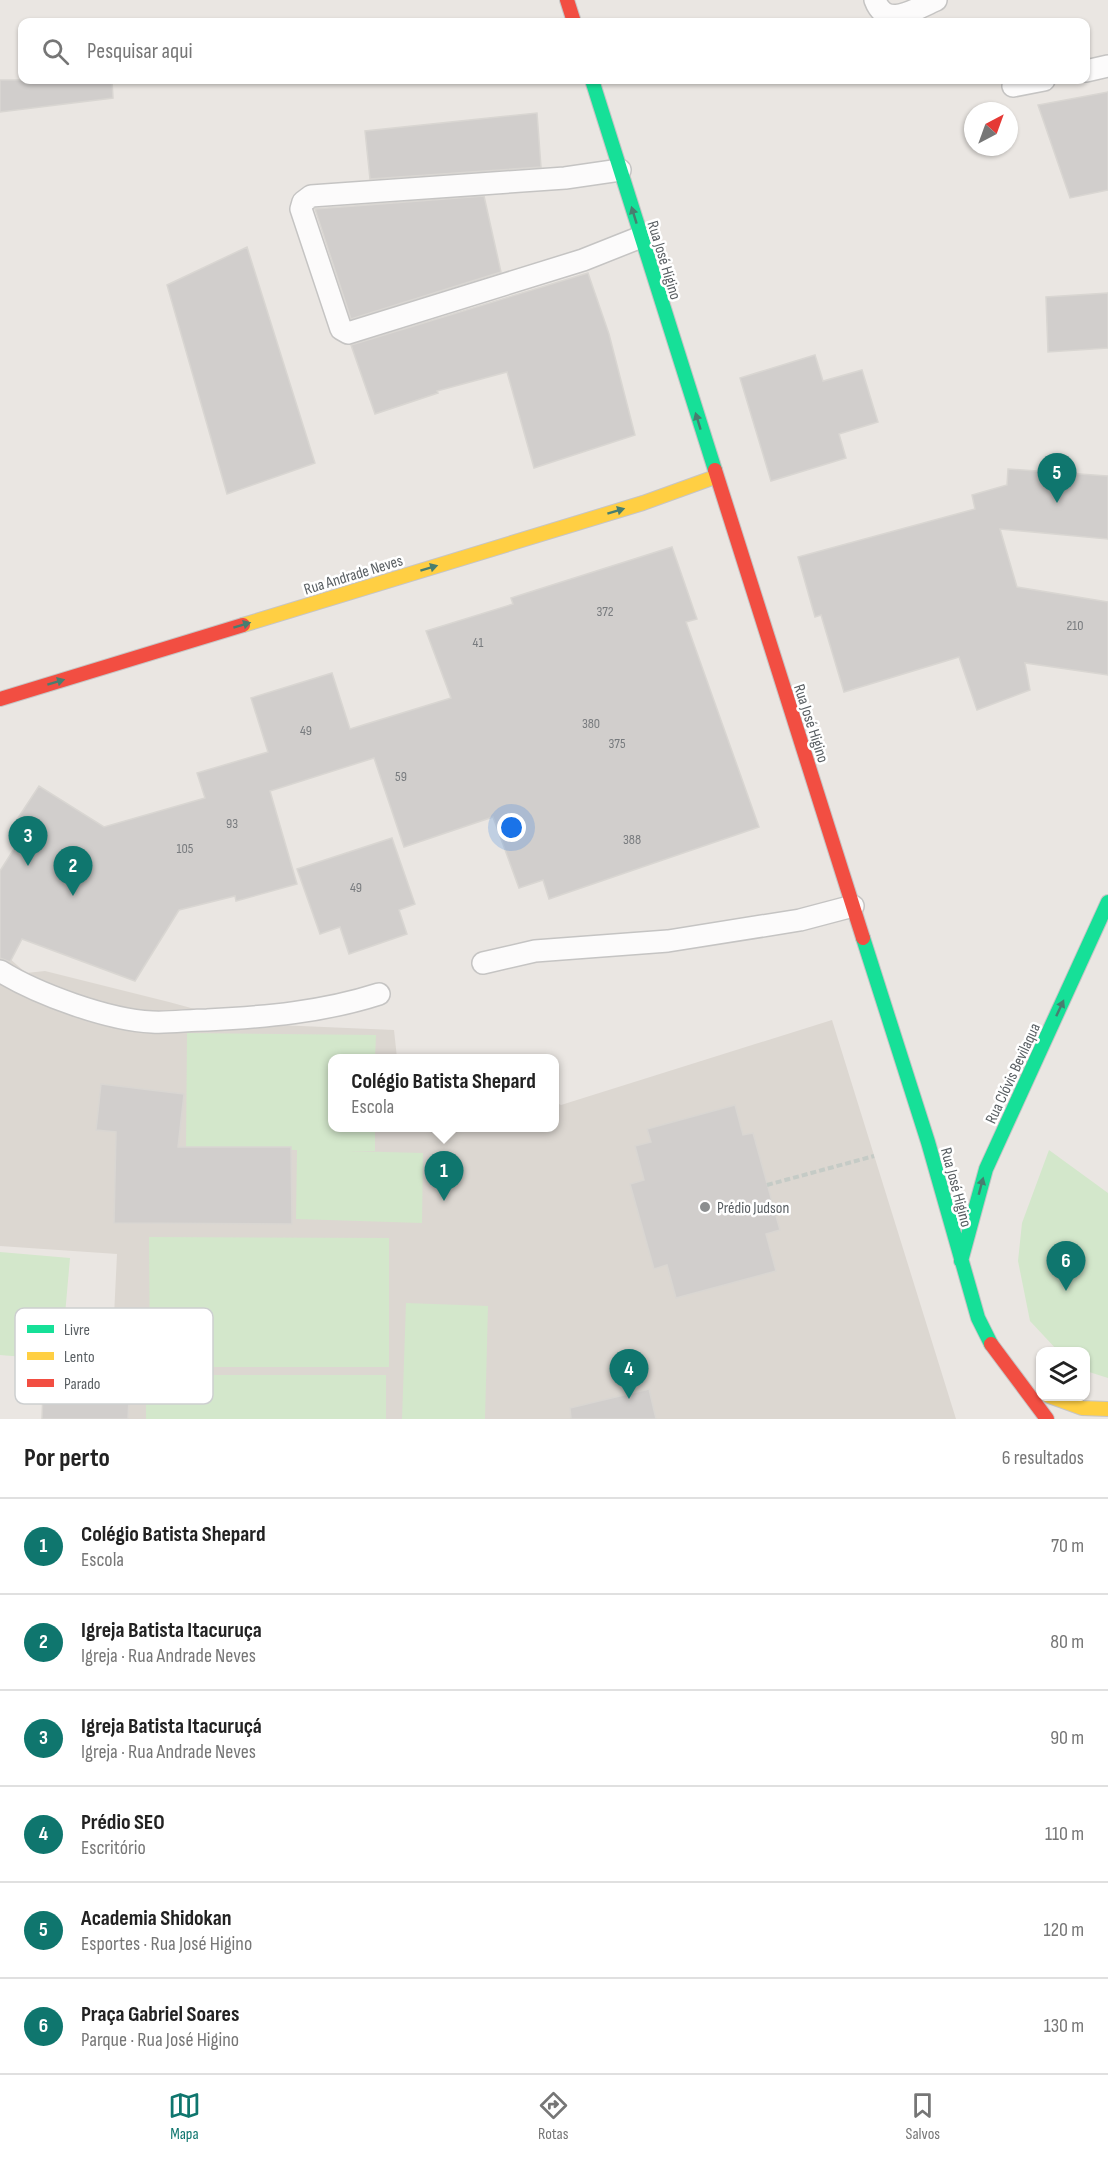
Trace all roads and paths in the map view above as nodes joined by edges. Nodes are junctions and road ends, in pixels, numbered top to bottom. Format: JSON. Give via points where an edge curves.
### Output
{"nodes":[{"id":1,"x":567,"y":0,"type":"edge"},
{"id":2,"x":875,"y":0,"type":"edge"},
{"id":3,"x":936,"y":0,"type":"edge"},
{"id":4,"x":573,"y":18,"type":"edge"},
{"id":5,"x":1108,"y":66,"type":"edge"},
{"id":6,"x":1090,"y":70,"type":"edge"},
{"id":7,"x":593,"y":84,"type":"edge"},
{"id":8,"x":1023,"y":84,"type":"edge"},
{"id":9,"x":1013,"y":86,"type":"dead end"},
{"id":10,"x":620,"y":170,"type":"junction"},
{"id":11,"x":641,"y":237,"type":"junction"},
{"id":12,"x":715,"y":477,"type":"junction"},
{"id":13,"x":0,"y":699,"type":"edge"},
{"id":14,"x":1108,"y":902,"type":"edge"},
{"id":15,"x":853,"y":906,"type":"junction"},
{"id":16,"x":483,"y":963,"type":"dead end"},
{"id":17,"x":0,"y":971,"type":"edge"},
{"id":18,"x":379,"y":994,"type":"dead end"},
{"id":19,"x":874,"y":1156,"type":"dead end"},
{"id":20,"x":767,"y":1185,"type":"dead end"},
{"id":21,"x":961,"y":1263,"type":"junction"},
{"id":22,"x":1010,"y":1371,"type":"junction"},
{"id":23,"x":1036,"y":1389,"type":"edge"},
{"id":24,"x":1063,"y":1401,"type":"edge"},
{"id":25,"x":1108,"y":1409,"type":"edge"},
{"id":26,"x":1047,"y":1419,"type":"edge"}],
"edges":[{"from":1,"to":4,"type":"street"},
{"from":2,"to":3,"type":"lane","via":[[879,10],[896,17]]},
{"from":5,"to":6,"type":"lane"},
{"from":7,"to":10,"type":"street","name":"Rua José Higino"},
{"from":8,"to":9,"type":"lane"},
{"from":11,"to":10,"type":"street","name":"Rua José Higino","one_way":true},
{"from":10,"to":11,"type":"lane","via":[[565,178],[311,196],[301,209],[340,328],[348,333],[582,260]]},
{"from":12,"to":11,"type":"street","name":"Rua José Higino","one_way":true},
{"from":13,"to":12,"type":"street","name":"Rua Andrade Neves","one_way":true},
{"from":12,"to":15,"type":"street","name":"Rua José Higino"},
{"from":21,"to":14,"type":"street","name":"Rua Clóvis Bevilaqua","one_way":true,"via":[[986,1169]]},
{"from":15,"to":16,"type":"lane","via":[[800,920],[679,939],[535,951]]},
{"from":15,"to":21,"type":"street","name":"Rua José Higino","via":[[928,1142]]},
{"from":17,"to":18,"type":"lane","via":[[61,1000],[151,1022],[279,1015],[348,1004]]},
{"from":19,"to":20,"type":"path"},
{"from":21,"to":22,"type":"street","name":"Rua José Higino","via":[[978,1318]]},
{"from":22,"to":23,"type":"street"},
{"from":22,"to":26,"type":"street","name":"Rua José Higino"},
{"from":24,"to":25,"type":"street","via":[[1082,1408]]}]}
